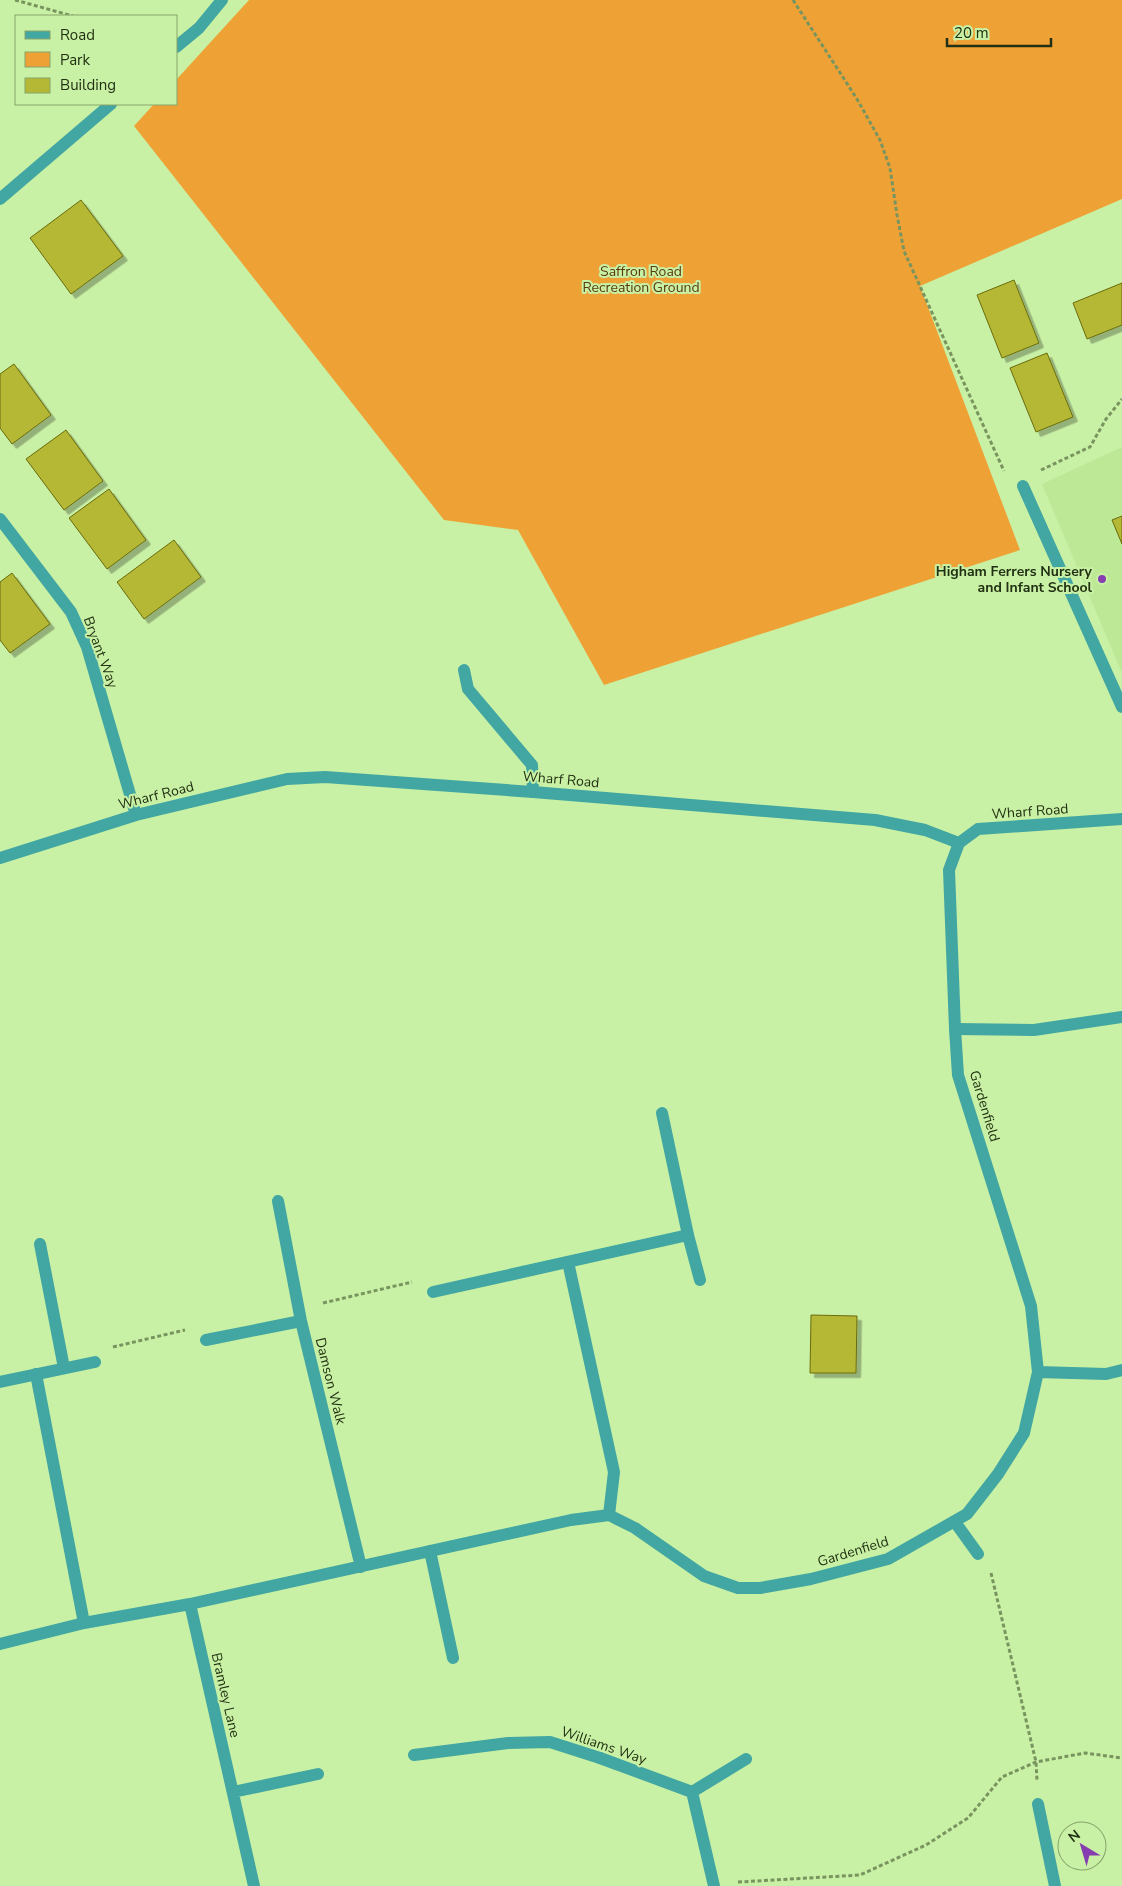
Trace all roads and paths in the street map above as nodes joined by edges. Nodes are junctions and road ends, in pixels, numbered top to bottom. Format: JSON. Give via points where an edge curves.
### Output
{"nodes":[{"id":1,"x":15,"y":0,"type":"edge"},
{"id":2,"x":222,"y":0,"type":"edge"},
{"id":3,"x":793,"y":0,"type":"edge"},
{"id":4,"x":69,"y":15,"type":"edge"},
{"id":5,"x":178,"y":45,"type":"edge"},
{"id":6,"x":110,"y":105,"type":"edge"},
{"id":7,"x":0,"y":199,"type":"edge"},
{"id":8,"x":1122,"y":399,"type":"edge"},
{"id":9,"x":1022,"y":482,"type":"junction"},
{"id":10,"x":0,"y":519,"type":"edge"},
{"id":11,"x":464,"y":670,"type":"dead end"},
{"id":12,"x":1122,"y":707,"type":"edge"},
{"id":13,"x":533,"y":792,"type":"junction"},
{"id":14,"x":136,"y":815,"type":"junction"},
{"id":15,"x":1122,"y":820,"type":"edge"},
{"id":16,"x":959,"y":843,"type":"junction"},
{"id":17,"x":0,"y":858,"type":"edge"},
{"id":18,"x":1122,"y":1017,"type":"edge"},
{"id":19,"x":955,"y":1029,"type":"junction"},
{"id":20,"x":662,"y":1112,"type":"dead end"},
{"id":21,"x":278,"y":1201,"type":"dead end"},
{"id":22,"x":688,"y":1235,"type":"junction"},
{"id":23,"x":40,"y":1244,"type":"dead end"},
{"id":24,"x":568,"y":1262,"type":"junction"},
{"id":25,"x":700,"y":1280,"type":"dead end"},
{"id":26,"x":433,"y":1292,"type":"joint"},
{"id":27,"x":301,"y":1321,"type":"junction"},
{"id":28,"x":206,"y":1340,"type":"joint"},
{"id":29,"x":95,"y":1362,"type":"joint"},
{"id":30,"x":64,"y":1368,"type":"junction"},
{"id":31,"x":1122,"y":1370,"type":"edge"},
{"id":32,"x":1038,"y":1372,"type":"junction"},
{"id":33,"x":36,"y":1374,"type":"junction"},
{"id":34,"x":0,"y":1382,"type":"edge"},
{"id":35,"x":608,"y":1515,"type":"junction"},
{"id":36,"x":955,"y":1522,"type":"junction"},
{"id":37,"x":430,"y":1551,"type":"junction"},
{"id":38,"x":978,"y":1554,"type":"dead end"},
{"id":39,"x":361,"y":1567,"type":"junction"},
{"id":40,"x":991,"y":1572,"type":"dead end"},
{"id":41,"x":190,"y":1604,"type":"junction"},
{"id":42,"x":84,"y":1623,"type":"junction"},
{"id":43,"x":0,"y":1644,"type":"edge"},
{"id":44,"x":453,"y":1658,"type":"dead end"},
{"id":45,"x":414,"y":1755,"type":"dead end"},
{"id":46,"x":1122,"y":1758,"type":"edge"},
{"id":47,"x":746,"y":1759,"type":"dead end"},
{"id":48,"x":1036,"y":1762,"type":"junction"},
{"id":49,"x":318,"y":1774,"type":"dead end"},
{"id":50,"x":233,"y":1792,"type":"junction"},
{"id":51,"x":692,"y":1792,"type":"junction"},
{"id":52,"x":1038,"y":1804,"type":"joint"},
{"id":53,"x":714,"y":1884,"type":"edge"},
{"id":54,"x":254,"y":1886,"type":"edge"},
{"id":55,"x":1055,"y":1886,"type":"edge"}],
"edges":[{"from":1,"to":4,"type":"path"},
{"from":2,"to":5,"type":"street","via":[[199,28]]},
{"from":3,"to":9,"type":"path","via":[[880,140],[890,168],[904,251],[1009,482]]},
{"from":6,"to":7,"type":"street"},
{"from":8,"to":9,"type":"path","via":[[1090,447]]},
{"from":9,"to":12,"type":"street"},
{"from":10,"to":14,"type":"street","name":"Bryant Way","via":[[71,612],[87,647]]},
{"from":11,"to":13,"type":"street","via":[[468,689],[532,765]]},
{"from":13,"to":14,"type":"street","name":"Wharf Road","via":[[325,777],[287,779]]},
{"from":13,"to":16,"type":"street","name":"Wharf Road","via":[[875,820],[925,830]]},
{"from":14,"to":17,"type":"street","name":"Wharf Road"},
{"from":15,"to":16,"type":"street","name":"Wharf Road","via":[[978,830]]},
{"from":16,"to":19,"type":"street","name":"Gardenfield","via":[[949,870]]},
{"from":18,"to":19,"type":"street","via":[[1034,1030]]},
{"from":19,"to":32,"type":"street","name":"Gardenfield","via":[[958,1075],[1031,1306]]},
{"from":20,"to":22,"type":"street"},
{"from":21,"to":27,"type":"street","name":"Damson Walk"},
{"from":22,"to":24,"type":"street"},
{"from":22,"to":25,"type":"street"},
{"from":23,"to":30,"type":"street"},
{"from":24,"to":26,"type":"street"},
{"from":24,"to":35,"type":"street","via":[[614,1472]]},
{"from":26,"to":27,"type":"path","via":[[419,1280],[317,1304]]},
{"from":27,"to":28,"type":"street"},
{"from":27,"to":39,"type":"street","name":"Damson Walk"},
{"from":28,"to":29,"type":"path","via":[[196,1328],[100,1349]]},
{"from":29,"to":30,"type":"street"},
{"from":30,"to":33,"type":"street"},
{"from":31,"to":32,"type":"street","via":[[1106,1374]]},
{"from":32,"to":36,"type":"street","name":"Gardenfield","via":[[1024,1433],[967,1514]]},
{"from":33,"to":34,"type":"street"},
{"from":33,"to":42,"type":"street"},
{"from":35,"to":36,"type":"street","name":"Gardenfield","via":[[635,1528],[704,1576],[738,1588],[760,1588],[811,1579],[888,1559]]},
{"from":35,"to":37,"type":"street"},
{"from":36,"to":38,"type":"street"},
{"from":37,"to":39,"type":"street"},
{"from":37,"to":44,"type":"street"},
{"from":39,"to":41,"type":"street"},
{"from":40,"to":48,"type":"path"},
{"from":41,"to":42,"type":"street"},
{"from":41,"to":50,"type":"street","name":"Bramley Lane"},
{"from":42,"to":43,"type":"street"},
{"from":45,"to":51,"type":"street","name":"Williams Way","via":[[508,1743],[550,1742]]},
{"from":46,"to":48,"type":"path","via":[[1085,1753]]},
{"from":47,"to":51,"type":"street"},
{"from":48,"to":52,"type":"path"},
{"from":48,"to":53,"type":"path","via":[[1002,1777],[968,1818],[926,1845],[860,1875]]},
{"from":49,"to":50,"type":"street"},
{"from":50,"to":54,"type":"street","name":"Bramley Lane"},
{"from":51,"to":53,"type":"street"},
{"from":52,"to":55,"type":"street"}]}
